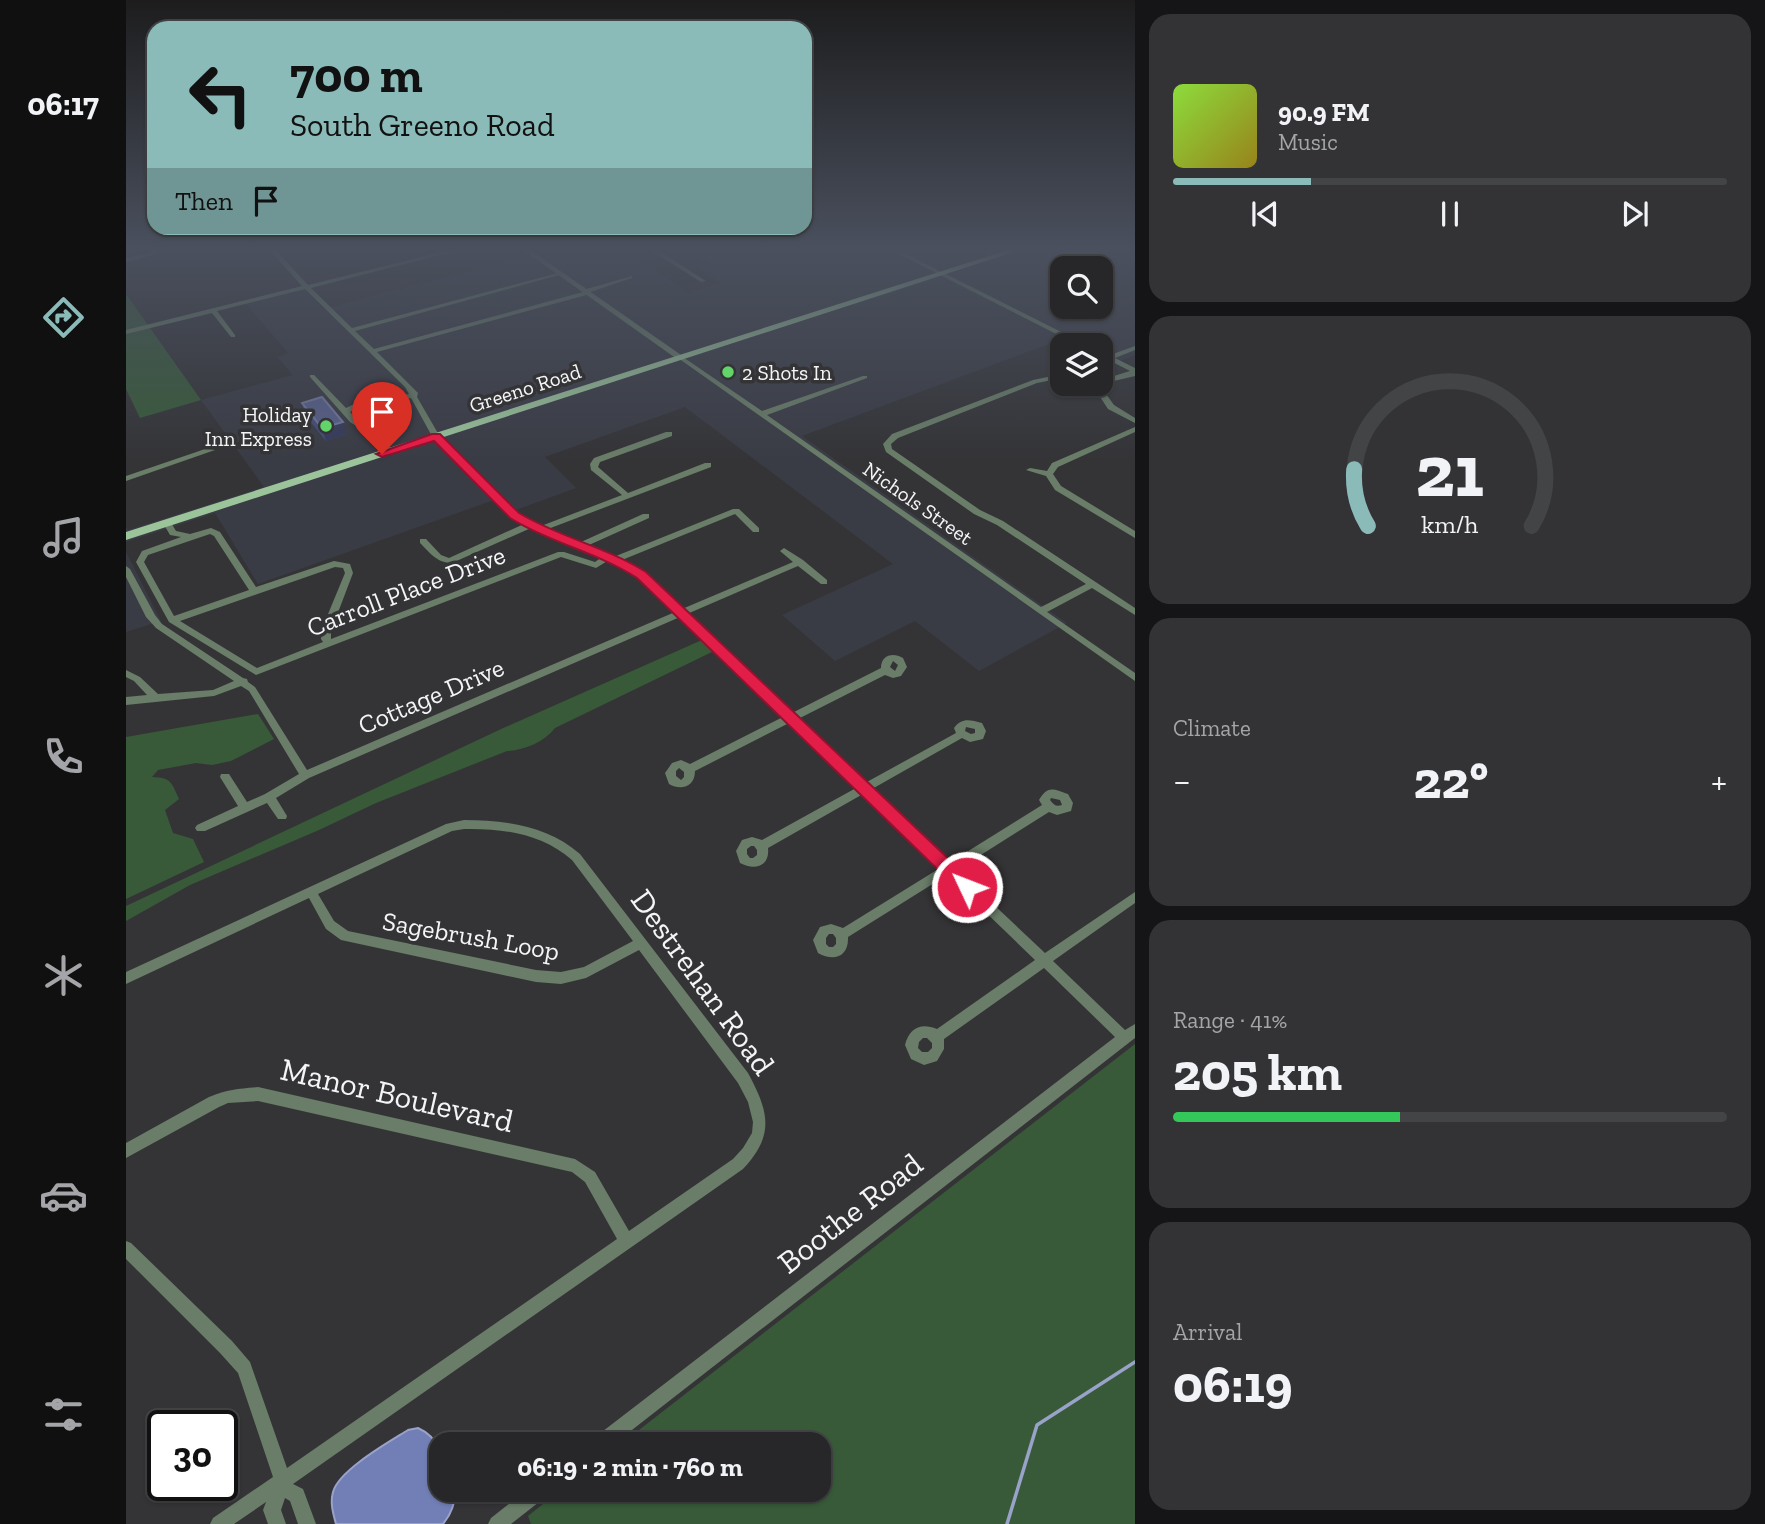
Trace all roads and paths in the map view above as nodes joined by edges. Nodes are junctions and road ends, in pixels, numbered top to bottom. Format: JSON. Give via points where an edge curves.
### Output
{"nodes":[{"id":1,"x":181,"y":318,"type":"edge"},
{"id":2,"x":219,"y":318,"type":"edge"},
{"id":3,"x":340,"y":318,"type":"edge"},
{"id":4,"x":396,"y":318,"type":"edge"},
{"id":5,"x":492,"y":318,"type":"edge"},
{"id":6,"x":624,"y":318,"type":"edge"},
{"id":7,"x":802,"y":318,"type":"edge"},
{"id":8,"x":1031,"y":318,"type":"edge"},
{"id":9,"x":352,"y":330,"type":"junction"},
{"id":10,"x":126,"y":332,"type":"edge"},
{"id":11,"x":1060,"y":333,"type":"edge"},
{"id":12,"x":233,"y":336,"type":"dead end"},
{"id":13,"x":1135,"y":348,"type":"edge"},
{"id":14,"x":373,"y":351,"type":"junction"},
{"id":15,"x":1113,"y":356,"type":"edge"},
{"id":16,"x":680,"y":357,"type":"junction"},
{"id":17,"x":1113,"y":360,"type":"edge"},
{"id":18,"x":1135,"y":370,"type":"edge"},
{"id":19,"x":312,"y":376,"type":"dead end"},
{"id":20,"x":865,"y":377,"type":"dead end"},
{"id":21,"x":1050,"y":377,"type":"edge"},
{"id":22,"x":1113,"y":378,"type":"edge"},
{"id":23,"x":415,"y":396,"type":"junction"},
{"id":24,"x":1103,"y":396,"type":"edge"},
{"id":25,"x":345,"y":412,"type":"junction"},
{"id":26,"x":762,"y":414,"type":"junction"},
{"id":27,"x":1135,"y":421,"type":"edge"},
{"id":28,"x":1135,"y":429,"type":"edge"},
{"id":29,"x":669,"y":434,"type":"dead end"},
{"id":30,"x":436,"y":436,"type":"junction"},
{"id":31,"x":211,"y":450,"type":"dead end"},
{"id":32,"x":385,"y":453,"type":"junction"},
{"id":33,"x":708,"y":465,"type":"dead end"},
{"id":34,"x":1030,"y":470,"type":"dead end"},
{"id":35,"x":1049,"y":474,"type":"junction"},
{"id":36,"x":126,"y":479,"type":"edge"},
{"id":37,"x":626,"y":495,"type":"junction"},
{"id":38,"x":646,"y":516,"type":"dead end"},
{"id":39,"x":530,"y":525,"type":"junction"},
{"id":40,"x":170,"y":528,"type":"junction"},
{"id":41,"x":541,"y":529,"type":"junction"},
{"id":42,"x":756,"y":530,"type":"dead end"},
{"id":43,"x":1135,"y":534,"type":"edge"},
{"id":44,"x":126,"y":537,"type":"edge"},
{"id":45,"x":190,"y":537,"type":"junction"},
{"id":46,"x":423,"y":541,"type":"dead end"},
{"id":47,"x":168,"y":545,"type":"junction"},
{"id":48,"x":582,"y":545,"type":"junction"},
{"id":49,"x":784,"y":551,"type":"dead end"},
{"id":50,"x":613,"y":557,"type":"junction"},
{"id":51,"x":800,"y":562,"type":"junction"},
{"id":52,"x":126,"y":569,"type":"edge"},
{"id":53,"x":824,"y":582,"type":"dead end"},
{"id":54,"x":1093,"y":584,"type":"junction"},
{"id":55,"x":254,"y":592,"type":"junction"},
{"id":56,"x":1041,"y":611,"type":"junction"},
{"id":57,"x":1135,"y":611,"type":"edge"},
{"id":58,"x":682,"y":612,"type":"junction"},
{"id":59,"x":172,"y":620,"type":"junction"},
{"id":60,"x":329,"y":644,"type":"junction"},
{"id":61,"x":886,"y":670,"type":"dead end"},
{"id":62,"x":126,"y":673,"type":"edge"},
{"id":63,"x":1135,"y":678,"type":"edge"},
{"id":64,"x":244,"y":681,"type":"junction"},
{"id":65,"x":156,"y":698,"type":"junction"},
{"id":66,"x":126,"y":701,"type":"edge"},
{"id":67,"x":792,"y":718,"type":"junction"},
{"id":68,"x":962,"y":734,"type":"dead end"},
{"id":69,"x":689,"y":769,"type":"dead end"},
{"id":70,"x":305,"y":775,"type":"junction"},
{"id":71,"x":225,"y":777,"type":"dead end"},
{"id":72,"x":864,"y":788,"type":"junction"},
{"id":73,"x":269,"y":797,"type":"junction"},
{"id":74,"x":1048,"y":807,"type":"dead end"},
{"id":75,"x":245,"y":808,"type":"junction"},
{"id":76,"x":282,"y":816,"type":"dead end"},
{"id":77,"x":201,"y":828,"type":"dead end"},
{"id":78,"x":761,"y":846,"type":"dead end"},
{"id":79,"x":948,"y":869,"type":"junction"},
{"id":80,"x":311,"y":892,"type":"junction"},
{"id":81,"x":1135,"y":897,"type":"edge"},
{"id":82,"x":842,"y":935,"type":"dead end"},
{"id":83,"x":639,"y":944,"type":"junction"},
{"id":84,"x":1044,"y":960,"type":"junction"},
{"id":85,"x":126,"y":978,"type":"edge"},
{"id":86,"x":1130,"y":1034,"type":"edge"},
{"id":87,"x":935,"y":1038,"type":"dead end"},
{"id":88,"x":126,"y":1151,"type":"edge"},
{"id":89,"x":626,"y":1241,"type":"junction"},
{"id":90,"x":126,"y":1248,"type":"edge"},
{"id":91,"x":616,"y":1432,"type":"edge"},
{"id":92,"x":281,"y":1484,"type":"junction"},
{"id":93,"x":525,"y":1502,"type":"edge"},
{"id":94,"x":219,"y":1524,"type":"edge"},
{"id":95,"x":277,"y":1524,"type":"edge"},
{"id":96,"x":307,"y":1524,"type":"edge"},
{"id":97,"x":497,"y":1524,"type":"edge"}],
"edges":[{"from":1,"to":10,"type":"street"},
{"from":2,"to":12,"type":"street"},
{"from":3,"to":9,"type":"street"},
{"from":4,"to":9,"type":"street"},
{"from":5,"to":14,"type":"street"},
{"from":6,"to":16,"type":"street"},
{"from":7,"to":16,"type":"main road","name":"Greeno Road"},
{"from":8,"to":11,"type":"street"},
{"from":9,"to":14,"type":"street"},
{"from":13,"to":15,"type":"street"},
{"from":14,"to":23,"type":"street"},
{"from":16,"to":26,"type":"street","name":"Nichols Street"},
{"from":16,"to":30,"type":"main road","name":"Greeno Road"},
{"from":17,"to":18,"type":"street"},
{"from":18,"to":22,"type":"street"},
{"from":19,"to":25,"type":"street"},
{"from":20,"to":26,"type":"street"},
{"from":21,"to":54,"type":"street","via":[[895,436],[887,444],[896,457]]},
{"from":23,"to":25,"type":"street","via":[[369,399]]},
{"from":23,"to":30,"type":"street"},
{"from":24,"to":27,"type":"street","via":[[1111,407]]},
{"from":25,"to":32,"type":"street"},
{"from":26,"to":56,"type":"street","name":"Nichols Street"},
{"from":28,"to":35,"type":"street","via":[[1055,465]]},
{"from":29,"to":37,"type":"street","via":[[594,464]]},
{"from":30,"to":32,"type":"main road","name":"Greeno Road"},
{"from":30,"to":39,"type":"street","via":[[515,516]]},
{"from":31,"to":36,"type":"street"},
{"from":32,"to":40,"type":"main road","name":"Greeno Road"},
{"from":33,"to":37,"type":"street"},
{"from":34,"to":35,"type":"street"},
{"from":35,"to":43,"type":"street","via":[[1058,488]]},
{"from":37,"to":41,"type":"street"},
{"from":38,"to":48,"type":"street"},
{"from":39,"to":41,"type":"street"},
{"from":39,"to":46,"type":"street","via":[[449,561],[438,557]]},
{"from":40,"to":44,"type":"main road","name":"Greeno Road"},
{"from":40,"to":45,"type":"street"},
{"from":40,"to":47,"type":"street"},
{"from":41,"to":48,"type":"street"},
{"from":42,"to":50,"type":"street","via":[[736,511]]},
{"from":45,"to":47,"type":"street"},
{"from":45,"to":55,"type":"street","via":[[217,534]]},
{"from":47,"to":59,"type":"street","via":[[139,559]]},
{"from":48,"to":50,"type":"street"},
{"from":49,"to":51,"type":"street"},
{"from":50,"to":58,"type":"street"},
{"from":50,"to":60,"type":"street","name":"Carroll Place Drive","via":[[596,565],[561,554]]},
{"from":51,"to":53,"type":"street"},
{"from":51,"to":58,"type":"street","name":"Cottage Drive"},
{"from":52,"to":64,"type":"street","via":[[159,626]]},
{"from":54,"to":56,"type":"street"},
{"from":54,"to":57,"type":"street"},
{"from":55,"to":59,"type":"street"},
{"from":55,"to":60,"type":"street","via":[[334,564],[347,566],[349,573],[326,631]]},
{"from":56,"to":63,"type":"street","name":"Nichols Street"},
{"from":58,"to":67,"type":"street"},
{"from":58,"to":70,"type":"street","name":"Cottage Drive"},
{"from":59,"to":60,"type":"street","name":"Carroll Place Drive","via":[[256,672]]},
{"from":61,"to":67,"type":"street"},
{"from":62,"to":65,"type":"street"},
{"from":64,"to":65,"type":"street","via":[[214,693]]},
{"from":64,"to":70,"type":"street","via":[[257,694]]},
{"from":65,"to":66,"type":"street"},
{"from":67,"to":69,"type":"street"},
{"from":67,"to":72,"type":"street"},
{"from":68,"to":72,"type":"street"},
{"from":70,"to":73,"type":"street","name":"Cottage Drive"},
{"from":71,"to":75,"type":"street"},
{"from":72,"to":78,"type":"street"},
{"from":72,"to":79,"type":"street"},
{"from":73,"to":75,"type":"street","name":"Cottage Drive"},
{"from":73,"to":76,"type":"street"},
{"from":74,"to":79,"type":"street"},
{"from":75,"to":77,"type":"street","name":"Cottage Drive"},
{"from":79,"to":82,"type":"street"},
{"from":79,"to":84,"type":"street"},
{"from":80,"to":83,"type":"street","name":"Sagebrush Loop","via":[[330,925],[345,936],[537,976],[574,976]]},
{"from":80,"to":83,"type":"street","name":"Destrehan Road","via":[[450,827],[494,827],[536,834],[563,845]]},
{"from":80,"to":85,"type":"street","name":"Destrehan Road"},
{"from":81,"to":84,"type":"street"},
{"from":83,"to":89,"type":"street","name":"Destrehan Road","via":[[743,1078],[756,1100],[760,1128],[749,1154],[738,1164]]},
{"from":84,"to":86,"type":"street"},
{"from":84,"to":87,"type":"street"},
{"from":86,"to":91,"type":"street","name":"Boothe Road"},
{"from":88,"to":89,"type":"street","name":"Manor Boulevard","via":[[214,1102],[258,1094],[575,1166],[590,1177]]},
{"from":89,"to":92,"type":"street","name":"Destrehan Road"},
{"from":90,"to":92,"type":"street","via":[[244,1368]]},
{"from":92,"to":94,"type":"street","name":"Destrehan Road"},
{"from":92,"to":95,"type":"street","via":[[272,1510]]},
{"from":92,"to":96,"type":"street","via":[[297,1495]]},
{"from":93,"to":97,"type":"street"}]}
